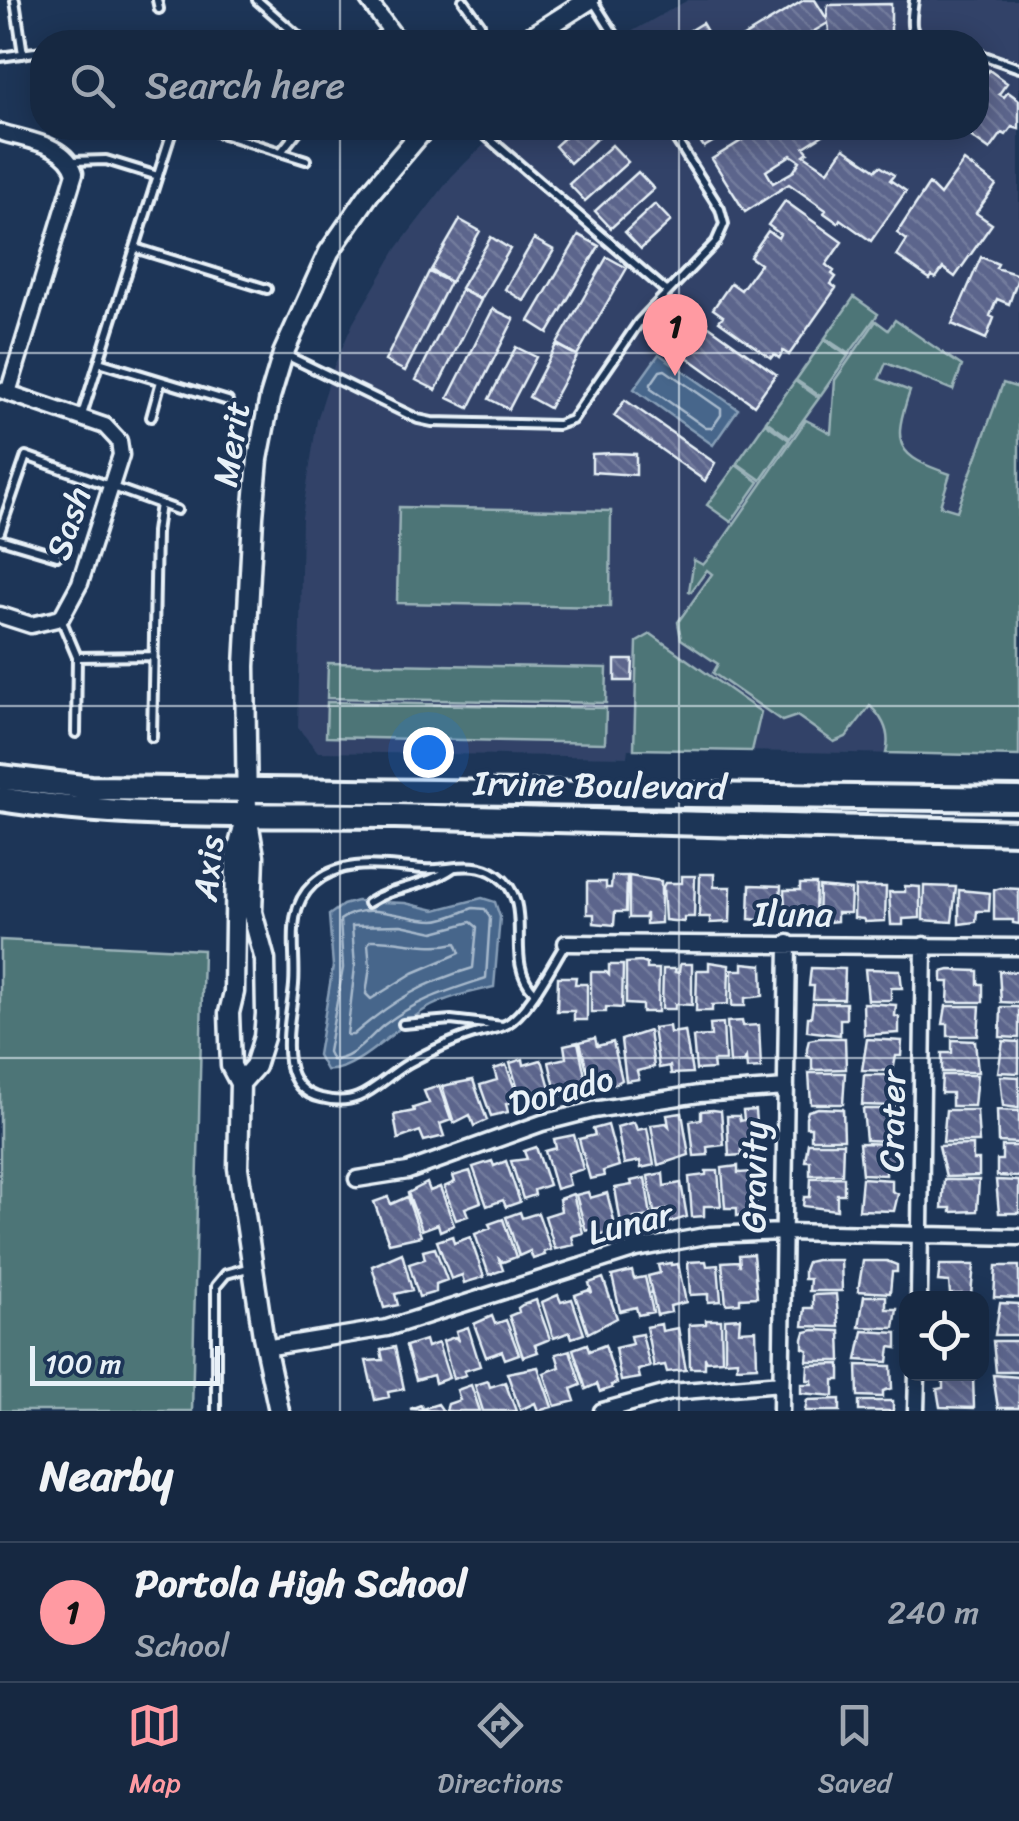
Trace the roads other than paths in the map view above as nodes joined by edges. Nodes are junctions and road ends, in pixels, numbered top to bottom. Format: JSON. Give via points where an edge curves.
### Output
{"nodes":[{"id":1,"x":16,"y":0,"type":"edge"},
{"id":2,"x":157,"y":0,"type":"edge"},
{"id":3,"x":256,"y":0,"type":"edge"},
{"id":4,"x":368,"y":0,"type":"edge"},
{"id":5,"x":463,"y":0,"type":"edge"},
{"id":6,"x":591,"y":0,"type":"edge"},
{"id":7,"x":914,"y":0,"type":"edge"},
{"id":8,"x":159,"y":9,"type":"dead end"},
{"id":9,"x":480,"y":24,"type":"dead end"},
{"id":10,"x":388,"y":28,"type":"edge"},
{"id":11,"x":290,"y":30,"type":"edge"},
{"id":12,"x":542,"y":30,"type":"edge"},
{"id":13,"x":611,"y":30,"type":"edge"},
{"id":14,"x":914,"y":30,"type":"edge"},
{"id":15,"x":30,"y":53,"type":"edge"},
{"id":16,"x":24,"y":54,"type":"junction"},
{"id":17,"x":0,"y":57,"type":"edge"},
{"id":18,"x":989,"y":58,"type":"edge"},
{"id":19,"x":1019,"y":68,"type":"edge"},
{"id":20,"x":0,"y":132,"type":"edge"},
{"id":21,"x":169,"y":140,"type":"edge"},
{"id":22,"x":242,"y":140,"type":"edge"},
{"id":23,"x":290,"y":140,"type":"edge"},
{"id":24,"x":415,"y":140,"type":"edge"},
{"id":25,"x":491,"y":140,"type":"edge"},
{"id":26,"x":676,"y":140,"type":"edge"},
{"id":27,"x":281,"y":152,"type":"junction"},
{"id":28,"x":306,"y":160,"type":"dead end"},
{"id":29,"x":72,"y":161,"type":"junction"},
{"id":30,"x":158,"y":176,"type":"junction"},
{"id":31,"x":135,"y":248,"type":"junction"},
{"id":32,"x":267,"y":289,"type":"dead end"},
{"id":33,"x":666,"y":291,"type":"junction"},
{"id":34,"x":283,"y":354,"type":"junction"},
{"id":35,"x":100,"y":362,"type":"junction"},
{"id":36,"x":162,"y":381,"type":"junction"},
{"id":37,"x":4,"y":392,"type":"edge"},
{"id":38,"x":228,"y":402,"type":"dead end"},
{"id":39,"x":82,"y":416,"type":"junction"},
{"id":40,"x":150,"y":417,"type":"dead end"},
{"id":41,"x":111,"y":486,"type":"junction"},
{"id":42,"x":160,"y":504,"type":"junction"},
{"id":43,"x":177,"y":510,"type":"dead end"},
{"id":44,"x":0,"y":536,"type":"edge"},
{"id":45,"x":57,"y":556,"type":"dead end"},
{"id":46,"x":0,"y":615,"type":"edge"},
{"id":47,"x":60,"y":618,"type":"junction"},
{"id":48,"x":152,"y":656,"type":"junction"},
{"id":49,"x":78,"y":657,"type":"junction"},
{"id":50,"x":76,"y":733,"type":"dead end"},
{"id":51,"x":152,"y":737,"type":"dead end"},
{"id":52,"x":0,"y":777,"type":"edge"},
{"id":53,"x":247,"y":789,"type":"junction"},
{"id":54,"x":741,"y":795,"type":"junction"},
{"id":55,"x":0,"y":799,"type":"edge"},
{"id":56,"x":1019,"y":799,"type":"edge"},
{"id":57,"x":247,"y":815,"type":"junction"},
{"id":58,"x":741,"y":823,"type":"junction"},
{"id":59,"x":1019,"y":832,"type":"edge"},
{"id":60,"x":454,"y":868,"type":"junction"},
{"id":61,"x":368,"y":903,"type":"dead end"},
{"id":62,"x":566,"y":943,"type":"joint"},
{"id":63,"x":788,"y":943,"type":"junction"},
{"id":64,"x":924,"y":945,"type":"junction"},
{"id":65,"x":1019,"y":947,"type":"edge"},
{"id":66,"x":234,"y":992,"type":"junction"},
{"id":67,"x":534,"y":992,"type":"junction"},
{"id":68,"x":266,"y":994,"type":"junction"},
{"id":69,"x":403,"y":1024,"type":"dead end"},
{"id":70,"x":504,"y":1026,"type":"junction"},
{"id":71,"x":240,"y":1083,"type":"junction"},
{"id":72,"x":786,"y":1088,"type":"junction"},
{"id":73,"x":357,"y":1179,"type":"dead end"},
{"id":74,"x":784,"y":1232,"type":"junction"},
{"id":75,"x":920,"y":1235,"type":"junction"},
{"id":76,"x":1019,"y":1237,"type":"edge"},
{"id":77,"x":252,"y":1266,"type":"junction"},
{"id":78,"x":918,"y":1291,"type":"edge"},
{"id":79,"x":265,"y":1348,"type":"junction"},
{"id":80,"x":917,"y":1381,"type":"edge"},
{"id":81,"x":781,"y":1383,"type":"junction"},
{"id":82,"x":634,"y":1406,"type":"edge"},
{"id":83,"x":216,"y":1411,"type":"edge"},
{"id":84,"x":279,"y":1411,"type":"edge"},
{"id":85,"x":602,"y":1411,"type":"edge"},
{"id":86,"x":781,"y":1411,"type":"edge"},
{"id":87,"x":916,"y":1411,"type":"edge"}],
"edges":[{"from":1,"to":16,"type":"lane"},
{"from":2,"to":8,"type":"lane"},
{"from":3,"to":11,"type":"lane"},
{"from":4,"to":10,"type":"street"},
{"from":5,"to":9,"type":"lane"},
{"from":6,"to":12,"type":"street"},
{"from":6,"to":13,"type":"lane"},
{"from":7,"to":14,"type":"lane"},
{"from":15,"to":16,"type":"lane"},
{"from":16,"to":17,"type":"lane"},
{"from":18,"to":19,"type":"lane"},
{"from":20,"to":29,"type":"street","via":[[62,151]]},
{"from":21,"to":30,"type":"lane"},
{"from":22,"to":27,"type":"lane"},
{"from":23,"to":27,"type":"lane"},
{"from":24,"to":34,"type":"street","name":"Merit","via":[[330,252]]},
{"from":25,"to":33,"type":"lane"},
{"from":26,"to":33,"type":"lane","via":[[724,224],[716,242]]},
{"from":27,"to":28,"type":"lane"},
{"from":29,"to":30,"type":"lane","via":[[106,160]]},
{"from":29,"to":37,"type":"street","via":[[75,173]]},
{"from":30,"to":31,"type":"lane"},
{"from":31,"to":32,"type":"lane"},
{"from":31,"to":35,"type":"lane"},
{"from":33,"to":34,"type":"lane","via":[[577,416],[558,425],[432,422]]},
{"from":34,"to":53,"type":"street","name":"Merit","via":[[258,458],[253,517]]},
{"from":35,"to":36,"type":"lane"},
{"from":35,"to":39,"type":"lane"},
{"from":36,"to":38,"type":"lane"},
{"from":36,"to":40,"type":"lane"},
{"from":37,"to":39,"type":"street"},
{"from":39,"to":41,"type":"street","name":"Sash","via":[[119,440],[122,455]]},
{"from":41,"to":42,"type":"lane"},
{"from":41,"to":44,"type":"lane","via":[[26,456]]},
{"from":41,"to":47,"type":"street","name":"Sash","via":[[80,583]]},
{"from":42,"to":43,"type":"lane"},
{"from":42,"to":48,"type":"lane"},
{"from":44,"to":45,"type":"lane"},
{"from":46,"to":47,"type":"street","via":[[31,625]]},
{"from":47,"to":49,"type":"lane"},
{"from":48,"to":49,"type":"lane"},
{"from":48,"to":51,"type":"lane"},
{"from":49,"to":50,"type":"lane"},
{"from":52,"to":53,"type":"main road","name":"Irvine Boulevard","via":[[90,788]]},
{"from":53,"to":54,"type":"main road","name":"Irvine Boulevard"},
{"from":53,"to":57,"type":"street","name":"Merit"},
{"from":54,"to":56,"type":"main road","name":"Irvine Boulevard"},
{"from":54,"to":58,"type":"lane"},
{"from":55,"to":57,"type":"main road","name":"Irvine Boulevard"},
{"from":57,"to":58,"type":"main road","name":"Irvine Boulevard"},
{"from":57,"to":66,"type":"street","name":"Axis","via":[[236,856]]},
{"from":57,"to":68,"type":"street","name":"Axis","via":[[252,912]]},
{"from":58,"to":59,"type":"main road","name":"Irvine Boulevard"},
{"from":60,"to":61,"type":"lane"},
{"from":60,"to":67,"type":"lane","via":[[487,869],[514,894],[520,968]]},
{"from":60,"to":70,"type":"lane","via":[[349,866],[329,873],[302,898],[295,914],[287,1047],[297,1086],[335,1101],[356,1098],[443,1045]]},
{"from":62,"to":63,"type":"street","name":"Iluna"},
{"from":62,"to":67,"type":"lane"},
{"from":63,"to":64,"type":"street","name":"Iluna"},
{"from":63,"to":72,"type":"street","name":"Gravity"},
{"from":64,"to":65,"type":"street","name":"Iluna"},
{"from":64,"to":75,"type":"street","name":"Crater"},
{"from":66,"to":68,"type":"street"},
{"from":66,"to":71,"type":"street","name":"Axis","via":[[230,1066]]},
{"from":67,"to":70,"type":"lane"},
{"from":68,"to":71,"type":"street","name":"Axis","via":[[264,1037],[252,1071]]},
{"from":69,"to":70,"type":"lane"},
{"from":71,"to":77,"type":"street","name":"Axis","via":[[238,1168]]},
{"from":72,"to":73,"type":"street","name":"Dorado","via":[[592,1110],[408,1171]]},
{"from":72,"to":74,"type":"street","name":"Gravity"},
{"from":74,"to":75,"type":"street","name":"Lunar"},
{"from":74,"to":79,"type":"street","name":"Lunar","via":[[636,1248],[387,1328]]},
{"from":74,"to":81,"type":"street","name":"Gravity"},
{"from":75,"to":76,"type":"street","name":"Lunar"},
{"from":75,"to":78,"type":"street","name":"Crater"},
{"from":77,"to":79,"type":"street","name":"Axis"},
{"from":77,"to":83,"type":"lane","via":[[226,1274],[216,1286]]},
{"from":79,"to":84,"type":"street","name":"Axis"},
{"from":80,"to":87,"type":"street"},
{"from":81,"to":82,"type":"street","via":[[672,1392]]},
{"from":81,"to":86,"type":"street","name":"Gravity"},
{"from":82,"to":85,"type":"street"}]}
